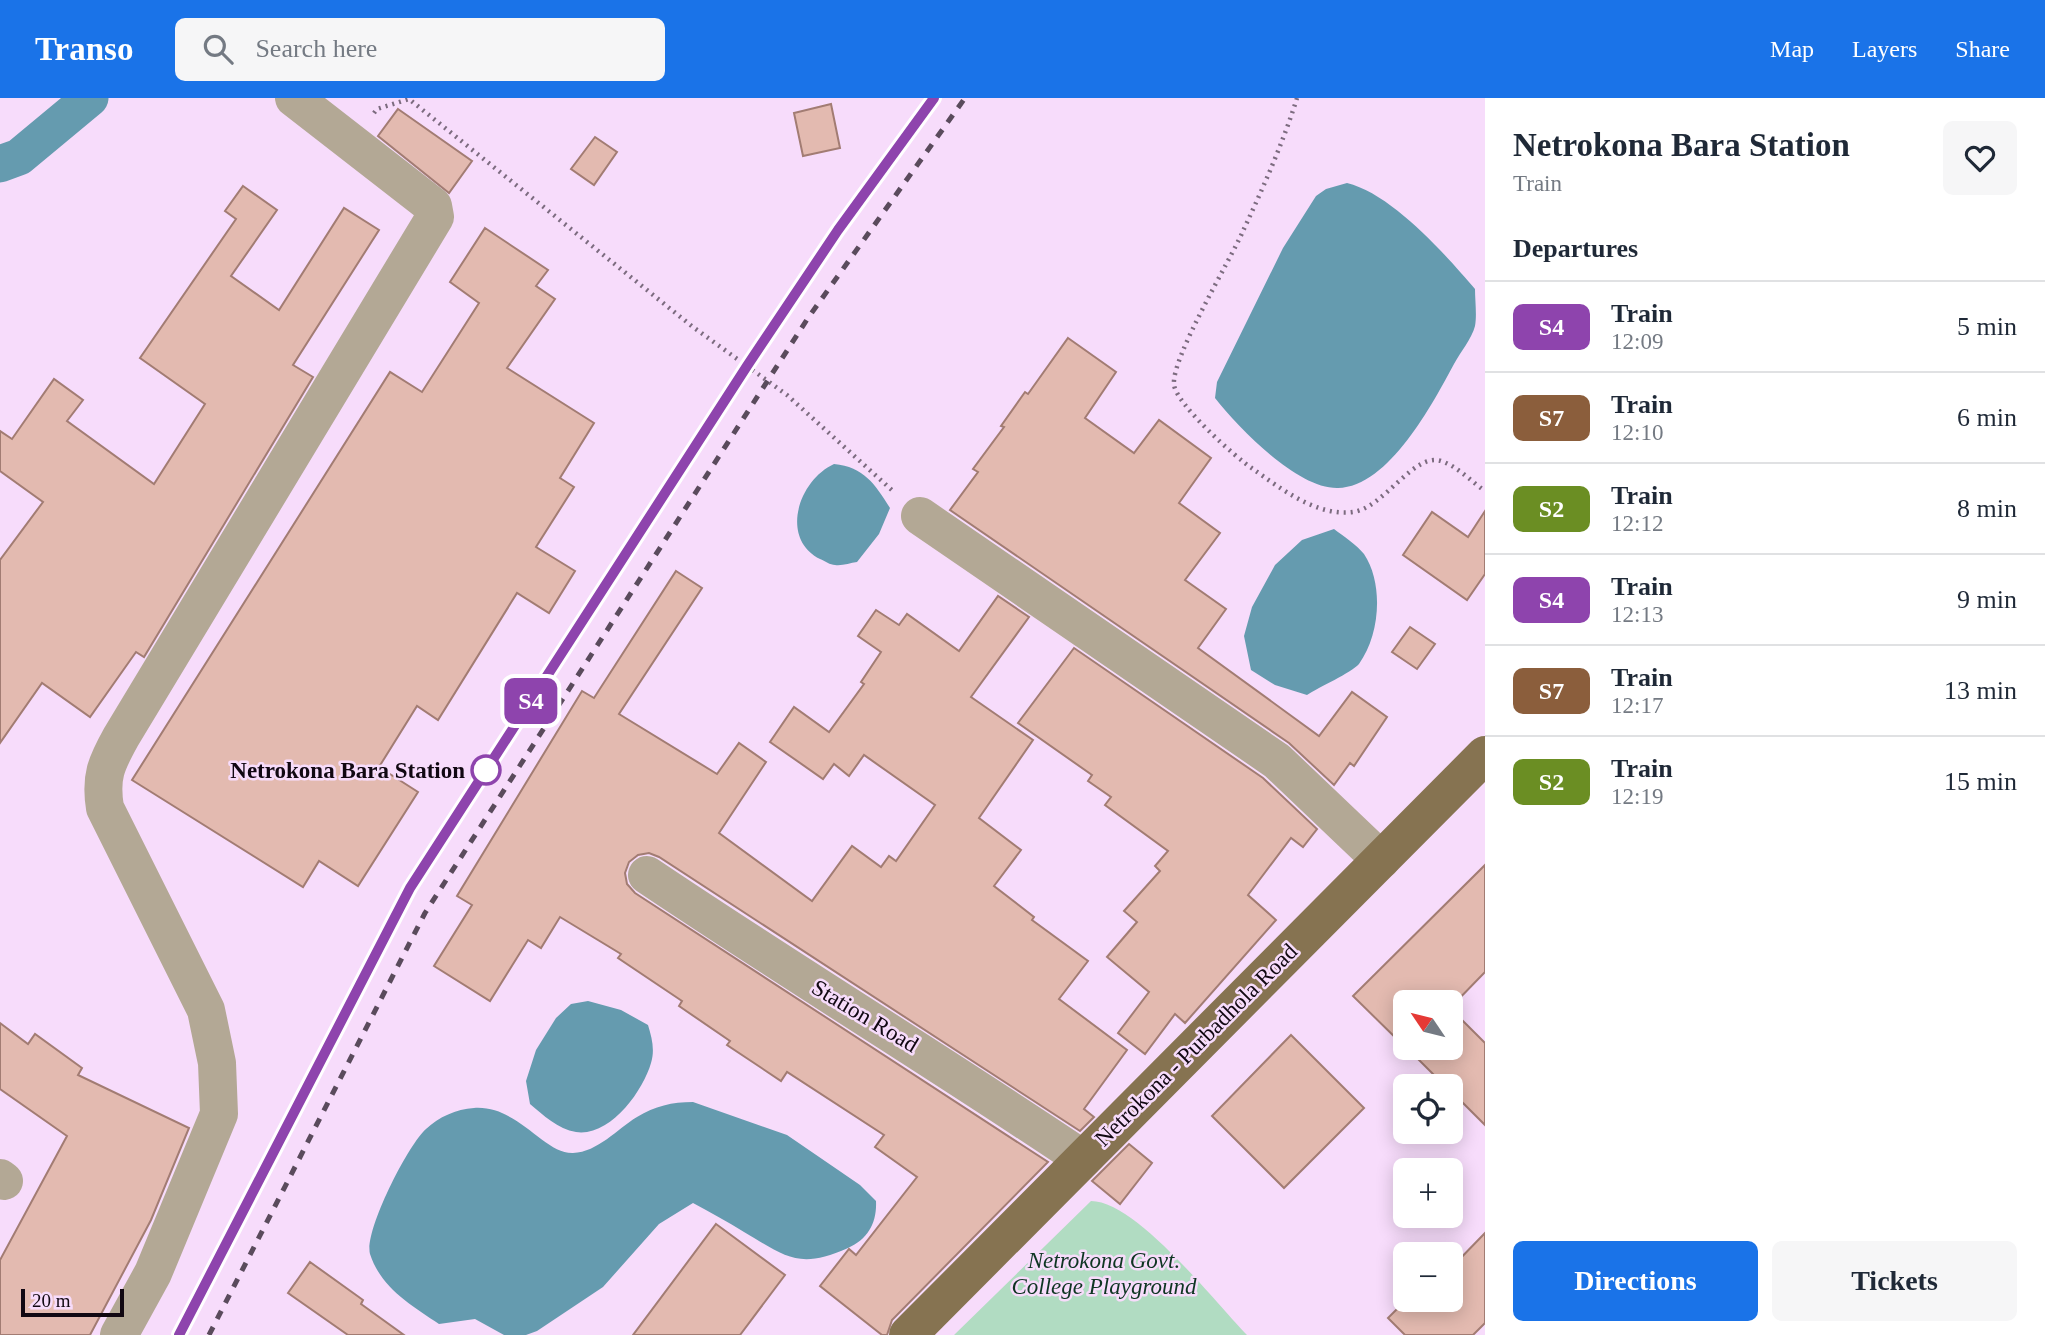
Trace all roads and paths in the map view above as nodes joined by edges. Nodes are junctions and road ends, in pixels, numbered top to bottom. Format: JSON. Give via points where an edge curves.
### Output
{"nodes":[{"id":1,"x":294,"y":98,"type":"edge"},
{"id":2,"x":1297,"y":98,"type":"edge"},
{"id":3,"x":352,"y":144,"type":"junction"},
{"id":4,"x":1485,"y":491,"type":"edge"},
{"id":5,"x":920,"y":516,"type":"joint"},
{"id":6,"x":1485,"y":755,"type":"edge"},
{"id":7,"x":1381,"y":860,"type":"junction"},
{"id":8,"x":647,"y":874,"type":"dead end"},
{"id":9,"x":1083,"y":1159,"type":"junction"},
{"id":10,"x":119,"y":1335,"type":"edge"},
{"id":11,"x":908,"y":1335,"type":"edge"}],
"edges":[{"from":1,"to":3,"type":"street"},
{"from":2,"to":4,"type":"path","via":[[1243,231],[1189,339],[1174,387],[1240,460],[1310,504],[1340,512],[1365,509],[1431,460],[1442,461]]},
{"from":3,"to":5,"type":"path","via":[[377,109],[409,99],[693,327],[787,395]]},
{"from":3,"to":10,"type":"street","via":[[433,206],[435,217],[121,737],[101,784],[105,808],[206,1010],[217,1063],[219,1114],[153,1273]]},
{"from":5,"to":7,"type":"street","via":[[1277,761]]},
{"from":6,"to":7,"type":"main road","name":"Netrokona - Purbadhola Road"},
{"from":7,"to":9,"type":"main road","name":"Netrokona - Purbadhola Road"},
{"from":8,"to":9,"type":"street","name":"Station Road"},
{"from":9,"to":11,"type":"main road","name":"Netrokona - Purbadhola Road"}]}
